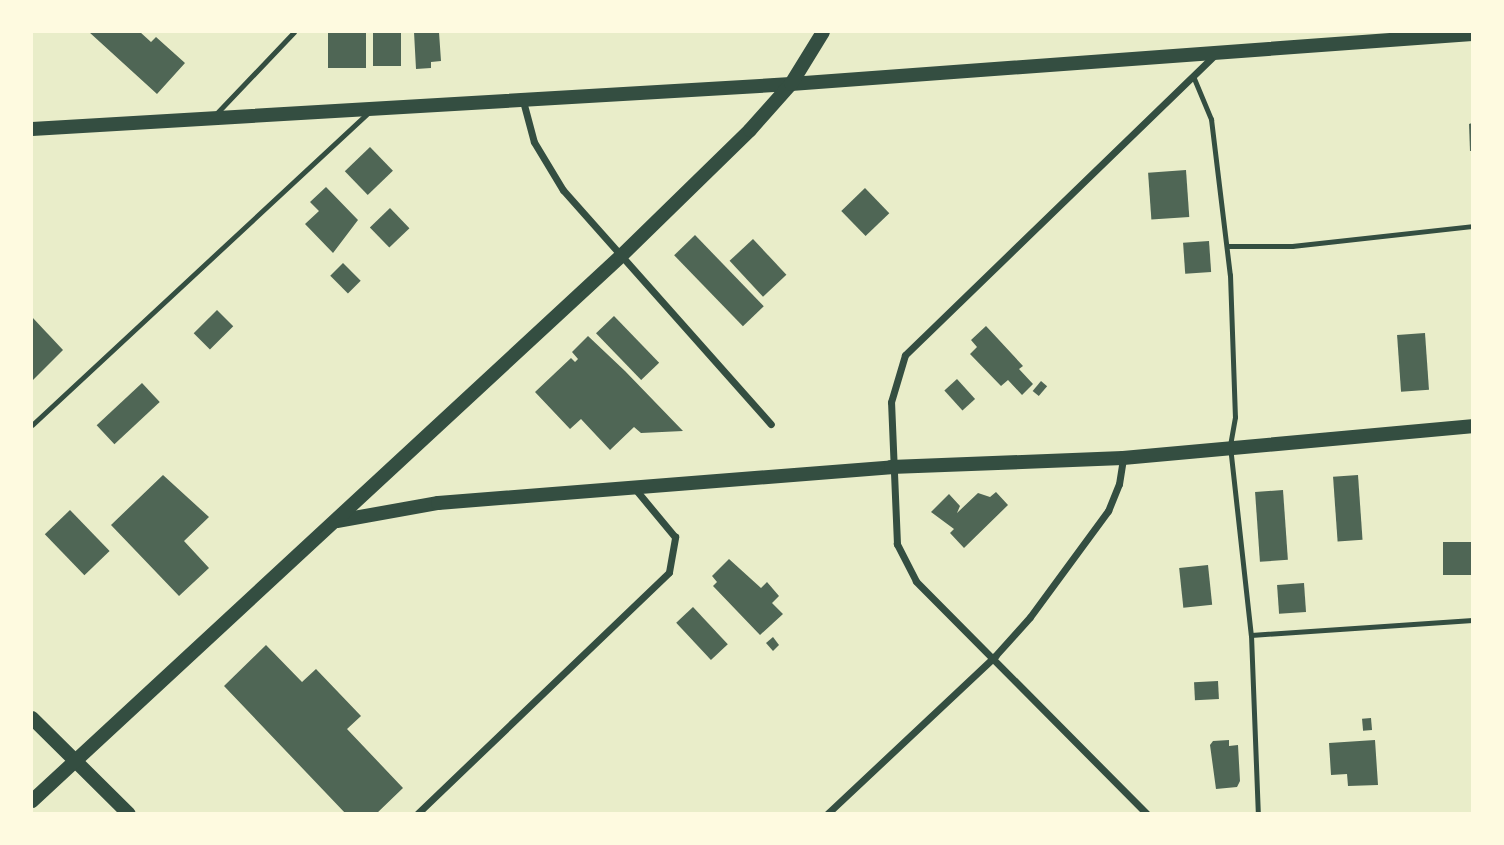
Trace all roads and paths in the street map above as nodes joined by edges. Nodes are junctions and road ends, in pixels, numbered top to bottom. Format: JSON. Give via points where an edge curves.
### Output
{"nodes":[{"id":1,"x":294,"y":32,"type":"edge"},
{"id":2,"x":823,"y":32,"type":"edge"},
{"id":3,"x":1472,"y":34,"type":"edge"},
{"id":4,"x":1219,"y":51,"type":"junction"},
{"id":5,"x":1193,"y":76,"type":"junction"},
{"id":6,"x":792,"y":84,"type":"junction"},
{"id":7,"x":523,"y":101,"type":"junction"},
{"id":8,"x":372,"y":108,"type":"junction"},
{"id":9,"x":210,"y":120,"type":"junction"},
{"id":10,"x":32,"y":130,"type":"edge"},
{"id":11,"x":1472,"y":226,"type":"edge"},
{"id":12,"x":1227,"y":246,"type":"junction"},
{"id":13,"x":621,"y":256,"type":"junction"},
{"id":14,"x":771,"y":424,"type":"dead end"},
{"id":15,"x":32,"y":425,"type":"edge"},
{"id":16,"x":1472,"y":426,"type":"edge"},
{"id":17,"x":1230,"y":446,"type":"junction"},
{"id":18,"x":1123,"y":458,"type":"junction"},
{"id":19,"x":891,"y":467,"type":"junction"},
{"id":20,"x":636,"y":490,"type":"junction"},
{"id":21,"x":337,"y":521,"type":"junction"},
{"id":22,"x":1472,"y":620,"type":"edge"},
{"id":23,"x":1251,"y":635,"type":"junction"},
{"id":24,"x":995,"y":656,"type":"junction"},
{"id":25,"x":32,"y":718,"type":"edge"},
{"id":26,"x":75,"y":762,"type":"junction"},
{"id":27,"x":32,"y":801,"type":"edge"},
{"id":28,"x":128,"y":814,"type":"edge"},
{"id":29,"x":417,"y":814,"type":"edge"},
{"id":30,"x":827,"y":814,"type":"edge"},
{"id":31,"x":1147,"y":814,"type":"edge"},
{"id":32,"x":1258,"y":814,"type":"edge"}],
"edges":[{"from":1,"to":9,"type":"lane"},
{"from":2,"to":6,"type":"main road"},
{"from":3,"to":4,"type":"main road"},
{"from":4,"to":5,"type":"street"},
{"from":4,"to":6,"type":"main road"},
{"from":5,"to":12,"type":"lane","via":[[1211,119]]},
{"from":5,"to":19,"type":"street","via":[[905,355],[891,402]]},
{"from":6,"to":7,"type":"main road"},
{"from":6,"to":13,"type":"main road"},
{"from":7,"to":8,"type":"main road"},
{"from":7,"to":13,"type":"street","via":[[534,142],[555,179]]},
{"from":8,"to":9,"type":"main road"},
{"from":8,"to":15,"type":"lane"},
{"from":9,"to":10,"type":"main road"},
{"from":11,"to":12,"type":"lane","via":[[1306,245]]},
{"from":12,"to":17,"type":"lane","via":[[1235,417]]},
{"from":13,"to":14,"type":"street"},
{"from":13,"to":21,"type":"main road"},
{"from":16,"to":17,"type":"main road"},
{"from":17,"to":18,"type":"main road"},
{"from":17,"to":23,"type":"lane"},
{"from":18,"to":19,"type":"main road"},
{"from":18,"to":24,"type":"street","via":[[1108,510],[1063,577]]},
{"from":19,"to":20,"type":"main road"},
{"from":19,"to":24,"type":"street","via":[[897,544],[916,581]]},
{"from":20,"to":21,"type":"main road","via":[[438,503]]},
{"from":20,"to":29,"type":"street","via":[[675,537],[670,572]]},
{"from":21,"to":26,"type":"main road"},
{"from":22,"to":23,"type":"lane"},
{"from":23,"to":32,"type":"lane"},
{"from":24,"to":30,"type":"street"},
{"from":24,"to":31,"type":"street"},
{"from":25,"to":26,"type":"main road"},
{"from":26,"to":27,"type":"main road"},
{"from":26,"to":28,"type":"main road"}]}
